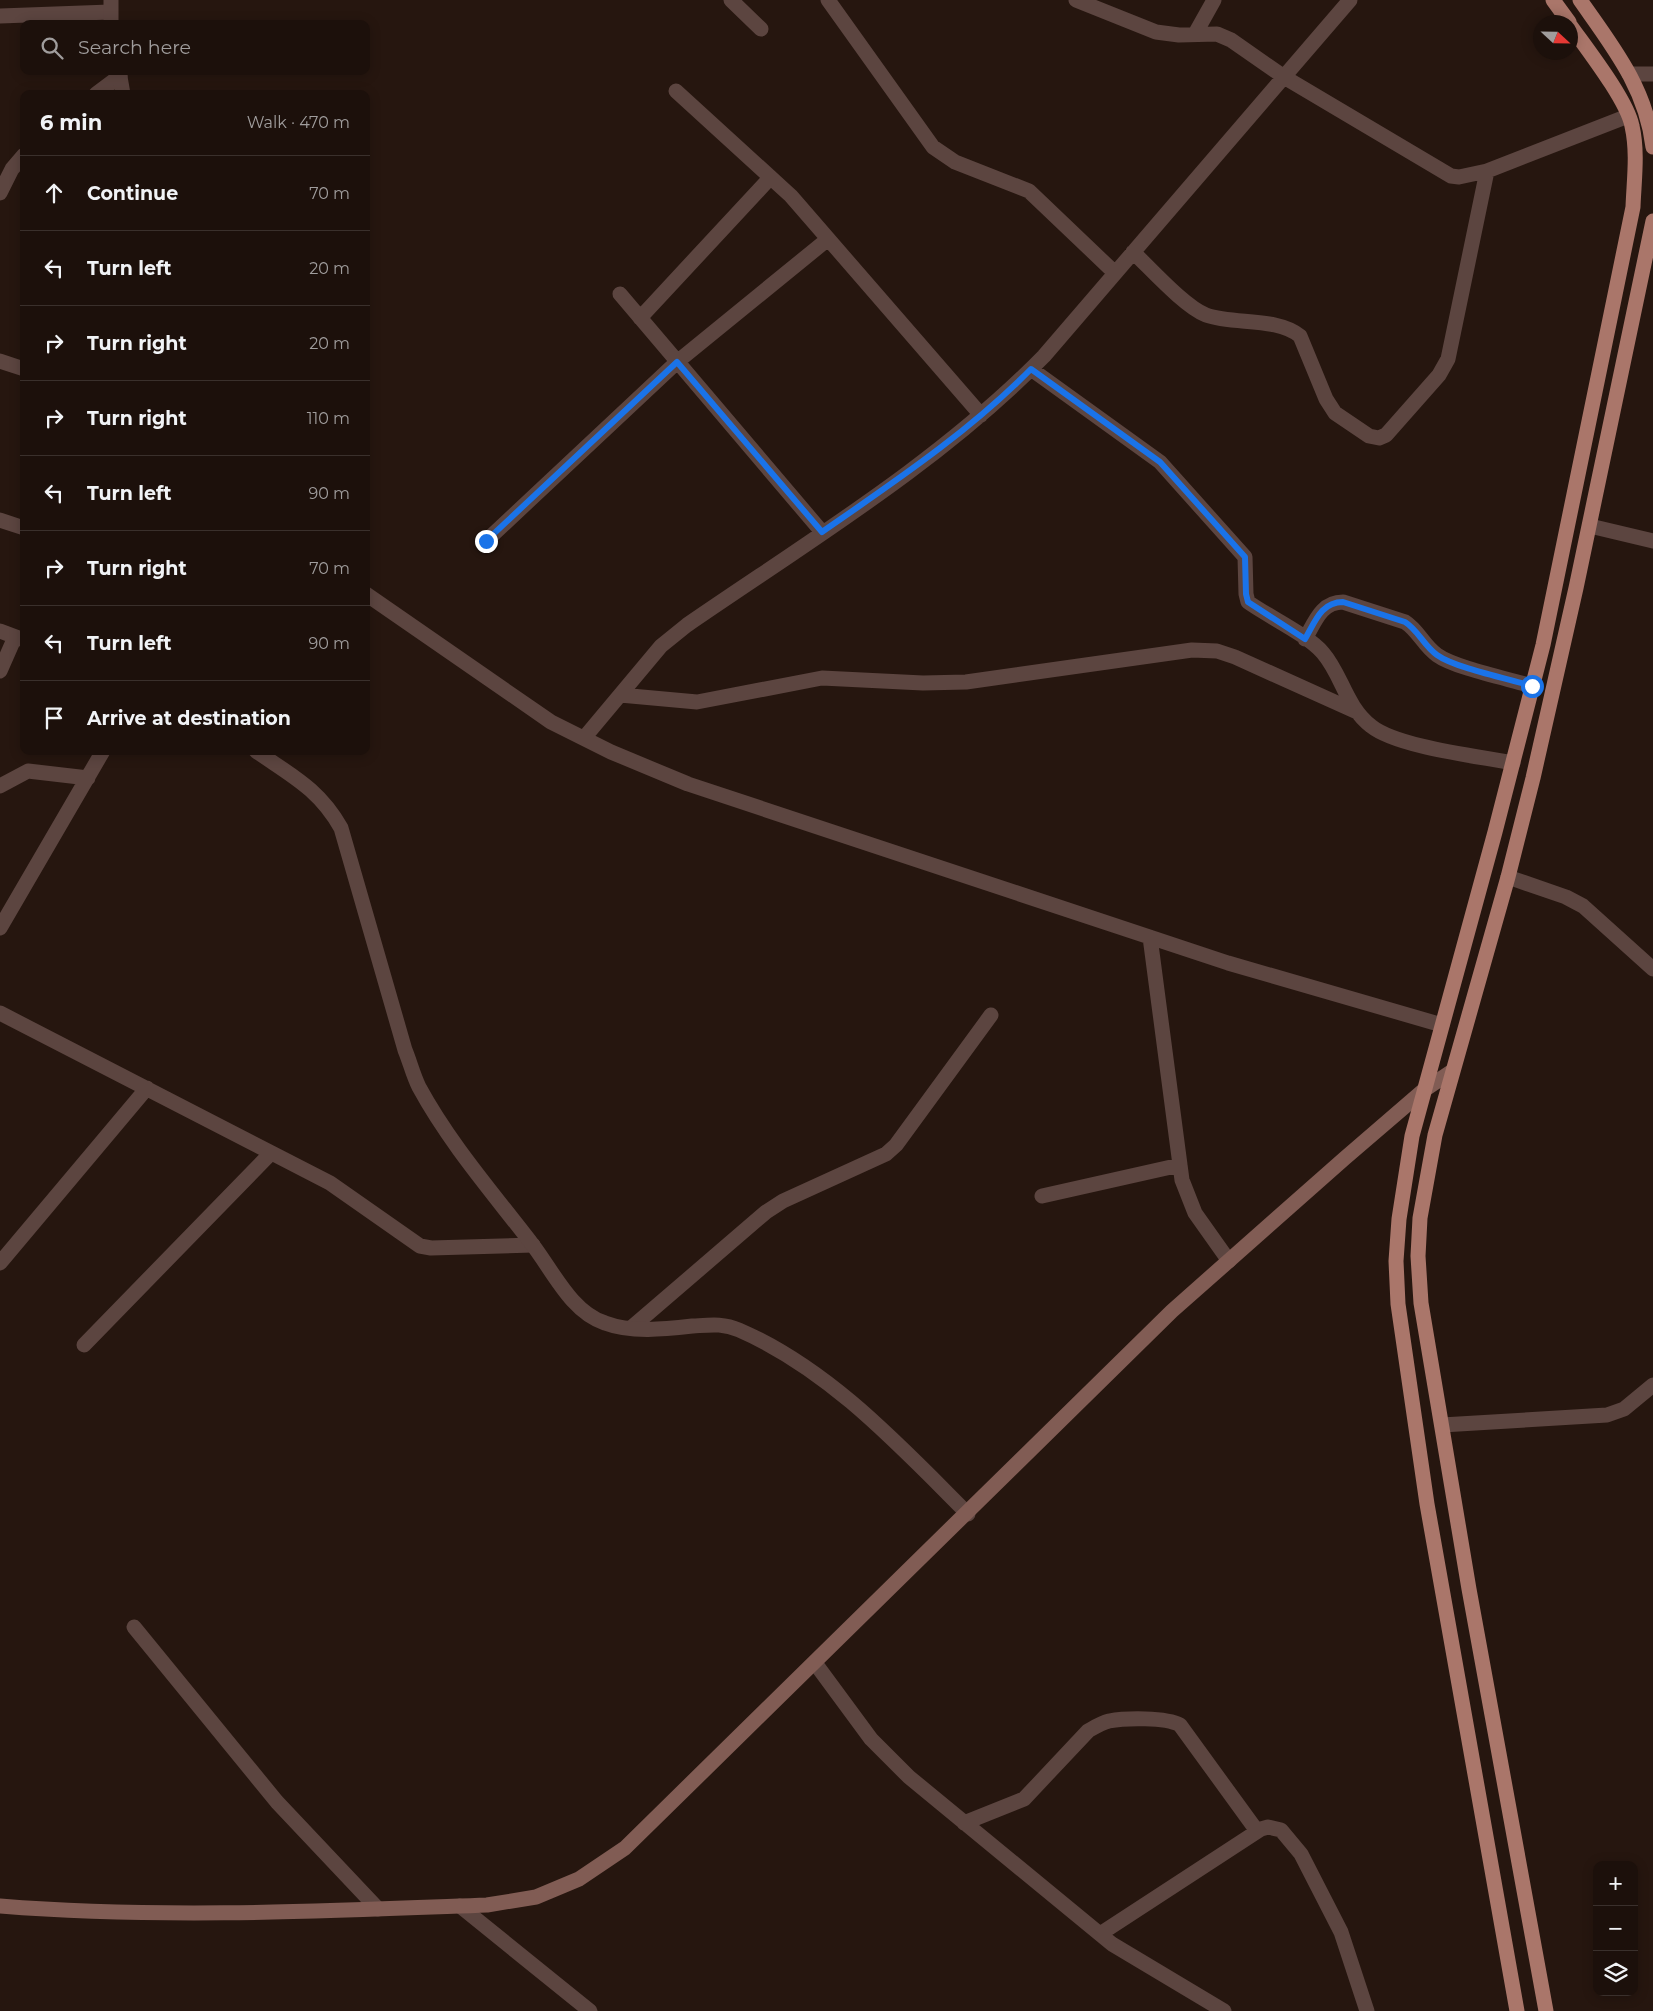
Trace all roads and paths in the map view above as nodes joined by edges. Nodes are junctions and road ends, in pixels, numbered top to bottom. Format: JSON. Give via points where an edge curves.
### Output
{"nodes":[{"id":1,"x":731,"y":0,"type":"edge"},
{"id":2,"x":828,"y":0,"type":"edge"},
{"id":3,"x":1076,"y":0,"type":"edge"},
{"id":4,"x":1214,"y":0,"type":"edge"},
{"id":5,"x":1350,"y":0,"type":"edge"},
{"id":6,"x":1553,"y":0,"type":"edge"},
{"id":7,"x":1580,"y":0,"type":"edge"},
{"id":8,"x":111,"y":12,"type":"edge"},
{"id":9,"x":1564,"y":15,"type":"edge"},
{"id":10,"x":1,"y":19,"type":"edge"},
{"id":11,"x":761,"y":29,"type":"dead end"},
{"id":12,"x":1195,"y":34,"type":"junction"},
{"id":13,"x":1578,"y":36,"type":"edge"},
{"id":14,"x":1629,"y":74,"type":"junction"},
{"id":15,"x":1653,"y":74,"type":"edge"},
{"id":16,"x":119,"y":75,"type":"edge"},
{"id":17,"x":120,"y":75,"type":"edge"},
{"id":18,"x":1284,"y":77,"type":"junction"},
{"id":19,"x":101,"y":90,"type":"edge"},
{"id":20,"x":122,"y":90,"type":"edge"},
{"id":21,"x":676,"y":91,"type":"dead end"},
{"id":22,"x":1628,"y":116,"type":"junction"},
{"id":23,"x":1653,"y":147,"type":"edge"},
{"id":24,"x":20,"y":160,"type":"edge"},
{"id":25,"x":1487,"y":171,"type":"junction"},
{"id":26,"x":770,"y":178,"type":"junction"},
{"id":27,"x":0,"y":194,"type":"edge"},
{"id":28,"x":1653,"y":221,"type":"edge"},
{"id":29,"x":828,"y":239,"type":"junction"},
{"id":30,"x":1133,"y":252,"type":"junction"},
{"id":31,"x":1114,"y":273,"type":"junction"},
{"id":32,"x":620,"y":294,"type":"dead end"},
{"id":33,"x":640,"y":318,"type":"junction"},
{"id":34,"x":0,"y":361,"type":"edge"},
{"id":35,"x":677,"y":362,"type":"junction"},
{"id":36,"x":20,"y":368,"type":"edge"},
{"id":37,"x":1031,"y":369,"type":"junction"},
{"id":38,"x":981,"y":415,"type":"junction"},
{"id":39,"x":0,"y":520,"type":"edge"},
{"id":40,"x":1590,"y":526,"type":"junction"},
{"id":41,"x":20,"y":527,"type":"edge"},
{"id":42,"x":822,"y":532,"type":"junction"},
{"id":43,"x":486,"y":541,"type":"dead end"},
{"id":44,"x":1653,"y":541,"type":"edge"},
{"id":45,"x":370,"y":597,"type":"edge"},
{"id":46,"x":0,"y":631,"type":"edge"},
{"id":47,"x":19,"y":638,"type":"edge"},
{"id":48,"x":1305,"y":639,"type":"junction"},
{"id":49,"x":0,"y":671,"type":"edge"},
{"id":50,"x":1532,"y":686,"type":"junction"},
{"id":51,"x":620,"y":695,"type":"junction"},
{"id":52,"x":1357,"y":712,"type":"junction"},
{"id":53,"x":584,"y":738,"type":"junction"},
{"id":54,"x":102,"y":755,"type":"edge"},
{"id":55,"x":262,"y":755,"type":"edge"},
{"id":56,"x":1513,"y":763,"type":"junction"},
{"id":57,"x":88,"y":778,"type":"junction"},
{"id":58,"x":0,"y":786,"type":"edge"},
{"id":59,"x":1508,"y":877,"type":"junction"},
{"id":60,"x":0,"y":928,"type":"edge"},
{"id":61,"x":1150,"y":938,"type":"junction"},
{"id":62,"x":1653,"y":969,"type":"edge"},
{"id":63,"x":0,"y":1013,"type":"edge"},
{"id":64,"x":991,"y":1015,"type":"dead end"},
{"id":65,"x":1442,"y":1025,"type":"junction"},
{"id":66,"x":1451,"y":1072,"type":"junction"},
{"id":67,"x":147,"y":1088,"type":"junction"},
{"id":68,"x":1424,"y":1090,"type":"junction"},
{"id":69,"x":271,"y":1153,"type":"junction"},
{"id":70,"x":1180,"y":1165,"type":"junction"},
{"id":71,"x":1042,"y":1196,"type":"dead end"},
{"id":72,"x":533,"y":1245,"type":"junction"},
{"id":73,"x":1228,"y":1261,"type":"junction"},
{"id":74,"x":0,"y":1262,"type":"edge"},
{"id":75,"x":631,"y":1328,"type":"junction"},
{"id":76,"x":84,"y":1345,"type":"dead end"},
{"id":77,"x":1653,"y":1385,"type":"edge"},
{"id":78,"x":1442,"y":1425,"type":"junction"},
{"id":79,"x":968,"y":1514,"type":"junction"},
{"id":80,"x":134,"y":1627,"type":"dead end"},
{"id":81,"x":815,"y":1663,"type":"junction"},
{"id":82,"x":964,"y":1822,"type":"junction"},
{"id":83,"x":1258,"y":1831,"type":"junction"},
{"id":84,"x":0,"y":1906,"type":"edge"},
{"id":85,"x":460,"y":1906,"type":"junction"},
{"id":86,"x":378,"y":1909,"type":"junction"},
{"id":87,"x":1100,"y":1934,"type":"junction"},
{"id":88,"x":1205,"y":2006,"type":"edge"},
{"id":89,"x":590,"y":2011,"type":"edge"},
{"id":90,"x":1224,"y":2011,"type":"edge"},
{"id":91,"x":1367,"y":2011,"type":"edge"},
{"id":92,"x":1517,"y":2011,"type":"edge"},
{"id":93,"x":1546,"y":2011,"type":"edge"}],
"edges":[{"from":1,"to":11,"type":"street"},
{"from":2,"to":31,"type":"street","via":[[933,147],[955,162],[1029,191]]},
{"from":3,"to":12,"type":"street","via":[[1156,32]]},
{"from":4,"to":12,"type":"street"},
{"from":5,"to":18,"type":"street"},
{"from":6,"to":9,"type":"highway"},
{"from":7,"to":14,"type":"highway"},
{"from":8,"to":10,"type":"street"},
{"from":12,"to":18,"type":"street","via":[[1217,34],[1231,40]]},
{"from":13,"to":22,"type":"highway"},
{"from":14,"to":15,"type":"street"},
{"from":14,"to":23,"type":"highway","via":[[1650,122]]},
{"from":16,"to":19,"type":"street"},
{"from":17,"to":20,"type":"street"},
{"from":18,"to":25,"type":"street","via":[[1451,176]]},
{"from":18,"to":30,"type":"street"},
{"from":21,"to":26,"type":"street"},
{"from":22,"to":25,"type":"street"},
{"from":22,"to":50,"type":"highway","via":[[1636,153],[1633,207],[1570,522]]},
{"from":24,"to":27,"type":"street"},
{"from":25,"to":30,"type":"street","via":[[1448,359],[1439,375],[1410,409],[1386,435],[1379,438],[1369,436],[1335,413],[1300,336],[1295,332],[1279,326],[1223,320],[1196,310]]},
{"from":26,"to":29,"type":"street","via":[[791,196]]},
{"from":26,"to":33,"type":"street"},
{"from":28,"to":40,"type":"highway"},
{"from":29,"to":35,"type":"street"},
{"from":29,"to":38,"type":"street"},
{"from":30,"to":31,"type":"street"},
{"from":31,"to":37,"type":"street"},
{"from":32,"to":33,"type":"street"},
{"from":33,"to":35,"type":"street"},
{"from":34,"to":36,"type":"street"},
{"from":35,"to":42,"type":"street"},
{"from":35,"to":43,"type":"street"},
{"from":37,"to":38,"type":"street"},
{"from":37,"to":48,"type":"street","via":[[1160,462],[1245,557],[1248,602]]},
{"from":38,"to":42,"type":"street"},
{"from":39,"to":41,"type":"street"},
{"from":40,"to":44,"type":"street"},
{"from":40,"to":59,"type":"highway"},
{"from":42,"to":51,"type":"street","via":[[661,646]]},
{"from":45,"to":53,"type":"street","via":[[551,722]]},
{"from":46,"to":47,"type":"street"},
{"from":47,"to":49,"type":"street"},
{"from":48,"to":50,"type":"street","via":[[1326,605],[1343,602],[1405,622],[1431,650],[1447,660]]},
{"from":48,"to":52,"type":"street","via":[[1324,654]]},
{"from":50,"to":56,"type":"highway"},
{"from":51,"to":52,"type":"street","via":[[697,702],[822,678],[966,682],[1192,650],[1217,651],[1235,657]]},
{"from":51,"to":53,"type":"street"},
{"from":52,"to":56,"type":"street","via":[[1370,726],[1388,736]]},
{"from":53,"to":61,"type":"street","via":[[688,784]]},
{"from":54,"to":57,"type":"street"},
{"from":55,"to":72,"type":"street","via":[[313,790],[330,808],[341,828],[405,1050],[419,1086],[473,1170]]},
{"from":56,"to":65,"type":"highway"},
{"from":57,"to":58,"type":"street","via":[[28,771]]},
{"from":57,"to":60,"type":"street"},
{"from":59,"to":62,"type":"street","via":[[1566,897],[1582,906]]},
{"from":59,"to":66,"type":"highway"},
{"from":61,"to":65,"type":"street"},
{"from":61,"to":70,"type":"street"},
{"from":63,"to":67,"type":"street"},
{"from":64,"to":75,"type":"street","via":[[896,1145],[886,1154],[783,1201],[766,1212]]},
{"from":65,"to":68,"type":"highway"},
{"from":66,"to":68,"type":"main road"},
{"from":66,"to":78,"type":"highway","via":[[1427,1174],[1418,1256],[1421,1303]]},
{"from":67,"to":69,"type":"street"},
{"from":67,"to":74,"type":"street"},
{"from":68,"to":73,"type":"main road"},
{"from":68,"to":92,"type":"highway","via":[[1412,1136],[1398,1219],[1398,1304],[1427,1504]]},
{"from":69,"to":72,"type":"street","via":[[341,1190],[420,1246]]},
{"from":69,"to":76,"type":"street"},
{"from":70,"to":71,"type":"street"},
{"from":70,"to":73,"type":"street","via":[[1182,1180],[1195,1213]]},
{"from":72,"to":75,"type":"street","via":[[574,1302],[589,1315],[604,1324]]},
{"from":73,"to":79,"type":"main road","via":[[1172,1311]]},
{"from":75,"to":79,"type":"street","via":[[714,1323],[737,1329],[778,1349],[808,1368],[893,1440]]},
{"from":77,"to":78,"type":"street","via":[[1624,1410],[1607,1415]]},
{"from":78,"to":93,"type":"highway"},
{"from":79,"to":81,"type":"main road"},
{"from":80,"to":86,"type":"street","via":[[277,1802]]},
{"from":81,"to":82,"type":"street","via":[[871,1739],[909,1777]]},
{"from":81,"to":85,"type":"main road","via":[[625,1848],[579,1879],[536,1897]]},
{"from":82,"to":83,"type":"street","via":[[1024,1799],[1088,1731],[1099,1724],[1164,1720],[1180,1725]]},
{"from":82,"to":87,"type":"street"},
{"from":83,"to":87,"type":"street"},
{"from":83,"to":91,"type":"street","via":[[1268,1827],[1281,1830],[1301,1854],[1341,1932]]},
{"from":84,"to":86,"type":"main road","via":[[140,1913]]},
{"from":85,"to":86,"type":"main road"},
{"from":85,"to":89,"type":"street"},
{"from":87,"to":88,"type":"street"},
{"from":88,"to":90,"type":"street"}]}
